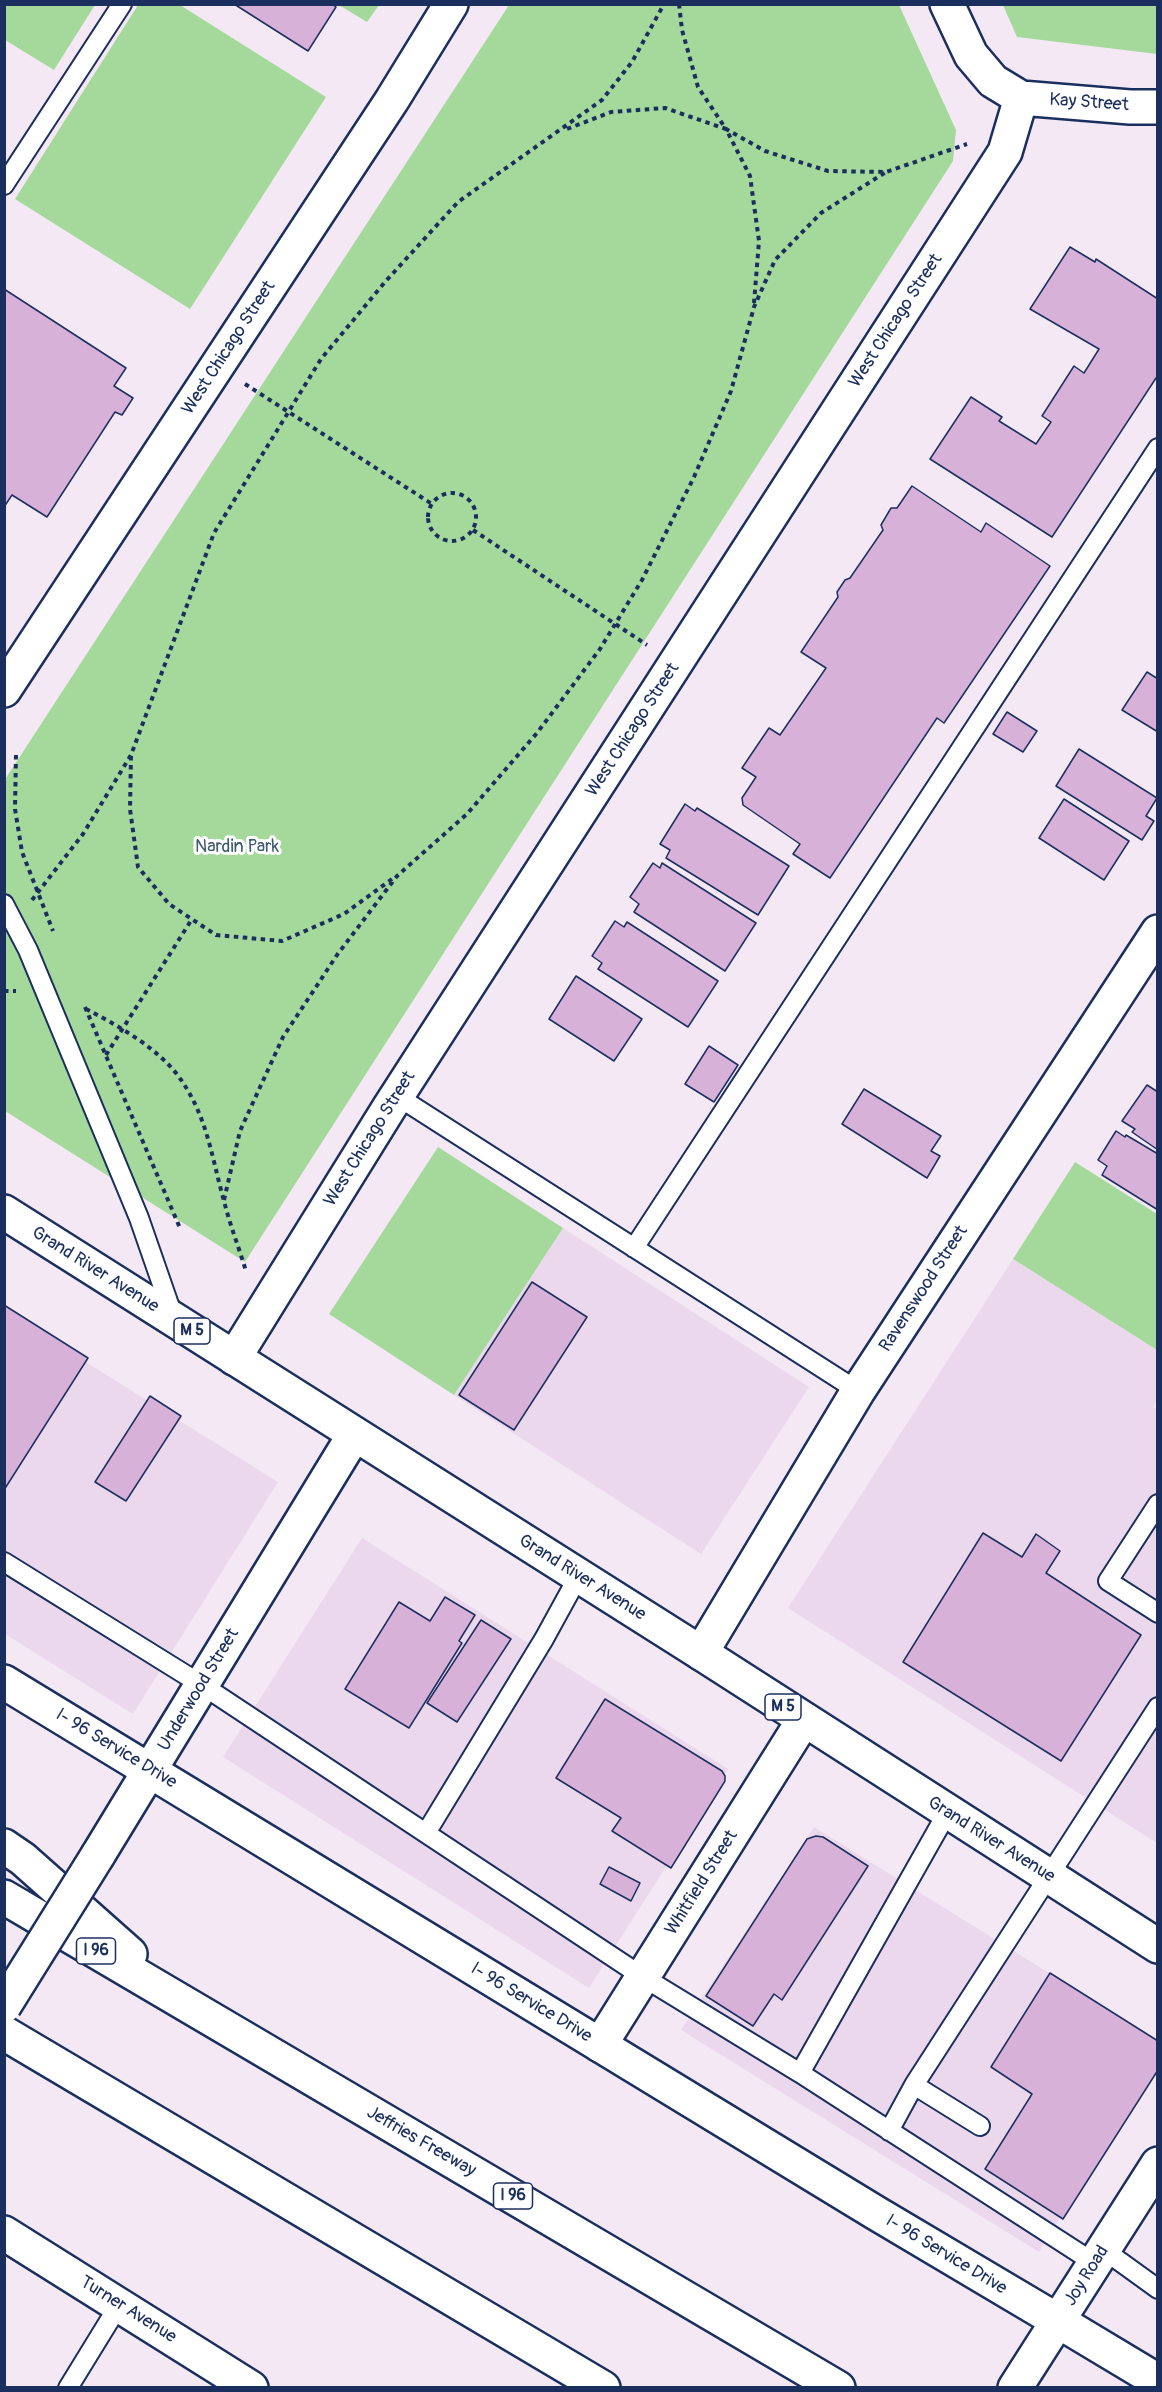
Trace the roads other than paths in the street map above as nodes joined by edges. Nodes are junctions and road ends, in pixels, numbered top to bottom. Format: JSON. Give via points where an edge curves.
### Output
{"nodes":[{"id":1,"x":122,"y":4,"type":"edge"},
{"id":2,"x":451,"y":4,"type":"edge"},
{"id":3,"x":947,"y":4,"type":"edge"},
{"id":4,"x":1022,"y":98,"type":"junction"},
{"id":5,"x":1158,"y":106,"type":"edge"},
{"id":6,"x":4,"y":186,"type":"edge"},
{"id":7,"x":1158,"y":448,"type":"edge"},
{"id":8,"x":4,"y":690,"type":"edge"},
{"id":9,"x":9,"y":912,"type":"edge"},
{"id":10,"x":1158,"y":932,"type":"edge"},
{"id":11,"x":397,"y":1096,"type":"junction"},
{"id":12,"x":4,"y":1212,"type":"edge"},
{"id":13,"x":634,"y":1248,"type":"junction"},
{"id":14,"x":174,"y":1320,"type":"junction"},
{"id":15,"x":234,"y":1358,"type":"junction"},
{"id":16,"x":858,"y":1391,"type":"junction"},
{"id":17,"x":354,"y":1435,"type":"junction"},
{"id":18,"x":1158,"y":1504,"type":"edge"},
{"id":19,"x":4,"y":1562,"type":"edge"},
{"id":20,"x":578,"y":1577,"type":"junction"},
{"id":21,"x":1158,"y":1613,"type":"edge"},
{"id":22,"x":701,"y":1653,"type":"junction"},
{"id":23,"x":4,"y":1682,"type":"edge"},
{"id":24,"x":202,"y":1685,"type":"junction"},
{"id":25,"x":1158,"y":1707,"type":"edge"},
{"id":26,"x":803,"y":1721,"type":"junction"},
{"id":27,"x":151,"y":1770,"type":"junction"},
{"id":28,"x":947,"y":1813,"type":"junction"},
{"id":29,"x":426,"y":1833,"type":"junction"},
{"id":30,"x":4,"y":1846,"type":"edge"},
{"id":31,"x":1047,"y":1876,"type":"junction"},
{"id":32,"x":4,"y":1897,"type":"edge"},
{"id":33,"x":1154,"y":1937,"type":"edge"},
{"id":34,"x":643,"y":1977,"type":"junction"},
{"id":35,"x":188,"y":2005,"type":"junction"},
{"id":36,"x":4,"y":2006,"type":"edge"},
{"id":37,"x":4,"y":2033,"type":"edge"},
{"id":38,"x":600,"y":2045,"type":"junction"},
{"id":39,"x":800,"y":2073,"type":"junction"},
{"id":40,"x":914,"y":2085,"type":"junction"},
{"id":41,"x":980,"y":2126,"type":"dead end"},
{"id":42,"x":889,"y":2131,"type":"junction"},
{"id":43,"x":1158,"y":2164,"type":"edge"},
{"id":44,"x":4,"y":2233,"type":"edge"},
{"id":45,"x":1100,"y":2257,"type":"junction"},
{"id":46,"x":1158,"y":2289,"type":"edge"},
{"id":47,"x":119,"y":2305,"type":"junction"},
{"id":48,"x":1059,"y":2321,"type":"junction"},
{"id":49,"x":1158,"y":2381,"type":"edge"},
{"id":50,"x":68,"y":2388,"type":"edge"},
{"id":51,"x":251,"y":2388,"type":"edge"},
{"id":52,"x":603,"y":2388,"type":"edge"},
{"id":53,"x":838,"y":2388,"type":"edge"},
{"id":54,"x":1015,"y":2388,"type":"edge"}],
"edges":[{"from":1,"to":6,"type":"lane"},
{"from":2,"to":8,"type":"main road","name":"West Chicago Street"},
{"from":3,"to":4,"type":"main road","via":[[971,56],[993,81]]},
{"from":4,"to":5,"type":"main road","name":"Kay Street"},
{"from":4,"to":11,"type":"main road","name":"West Chicago Street","via":[[1005,152]]},
{"from":7,"to":13,"type":"lane"},
{"from":9,"to":14,"type":"lane","via":[[139,1218]]},
{"from":10,"to":16,"type":"main road","name":"Ravenswood Street"},
{"from":11,"to":13,"type":"lane"},
{"from":11,"to":15,"type":"main road","name":"West Chicago Street"},
{"from":12,"to":14,"type":"main road","name":"Grand River Avenue","number":"M 5"},
{"from":13,"to":16,"type":"lane"},
{"from":14,"to":15,"type":"main road","name":"Grand River Avenue","number":"M 5"},
{"from":15,"to":17,"type":"main road","name":"Grand River Avenue","number":"M 5"},
{"from":16,"to":22,"type":"main road","name":"Ravenswood Street"},
{"from":17,"to":20,"type":"main road","name":"Grand River Avenue","number":"M 5"},
{"from":17,"to":24,"type":"main road","name":"Underwood Street"},
{"from":18,"to":21,"type":"lane","via":[[1107,1581]]},
{"from":19,"to":24,"type":"lane"},
{"from":20,"to":22,"type":"main road","name":"Grand River Avenue","number":"M 5"},
{"from":20,"to":29,"type":"lane"},
{"from":22,"to":26,"type":"main road","name":"Grand River Avenue","number":"M 5"},
{"from":23,"to":27,"type":"main road","name":"I- 96 Service Drive"},
{"from":24,"to":27,"type":"main road","name":"Underwood Street"},
{"from":24,"to":29,"type":"lane"},
{"from":25,"to":31,"type":"lane"},
{"from":26,"to":28,"type":"main road","name":"Grand River Avenue","number":"M 5"},
{"from":26,"to":34,"type":"main road","name":"Whitfield Street"},
{"from":27,"to":36,"type":"main road","name":"Underwood Street","bridge":true},
{"from":27,"to":38,"type":"main road","name":"I- 96 Service Drive"},
{"from":28,"to":31,"type":"main road","name":"Grand River Avenue","number":"M 5"},
{"from":28,"to":39,"type":"lane"},
{"from":29,"to":34,"type":"lane"},
{"from":30,"to":35,"type":"main road"},
{"from":31,"to":33,"type":"main road","name":"Grand River Avenue","number":"M 5"},
{"from":31,"to":40,"type":"lane"},
{"from":32,"to":35,"type":"main road","name":"Jeffries Freeway","number":"I 96"},
{"from":34,"to":38,"type":"main road","name":"Whitfield Street"},
{"from":34,"to":39,"type":"lane"},
{"from":35,"to":53,"type":"main road","name":"Jeffries Freeway","number":"I 96"},
{"from":37,"to":52,"type":"main road"},
{"from":38,"to":48,"type":"main road","name":"I- 96 Service Drive"},
{"from":39,"to":42,"type":"lane"},
{"from":40,"to":41,"type":"lane"},
{"from":40,"to":42,"type":"lane"},
{"from":42,"to":45,"type":"lane"},
{"from":43,"to":45,"type":"main road","name":"Joy Road"},
{"from":44,"to":47,"type":"main road","name":"Turner Avenue"},
{"from":45,"to":46,"type":"lane"},
{"from":45,"to":48,"type":"main road","name":"Joy Road"},
{"from":47,"to":50,"type":"lane"},
{"from":47,"to":51,"type":"main road","name":"Turner Avenue"},
{"from":48,"to":49,"type":"main road","name":"I- 96 Service Drive"},
{"from":48,"to":54,"type":"main road","name":"Joy Road"}]}
